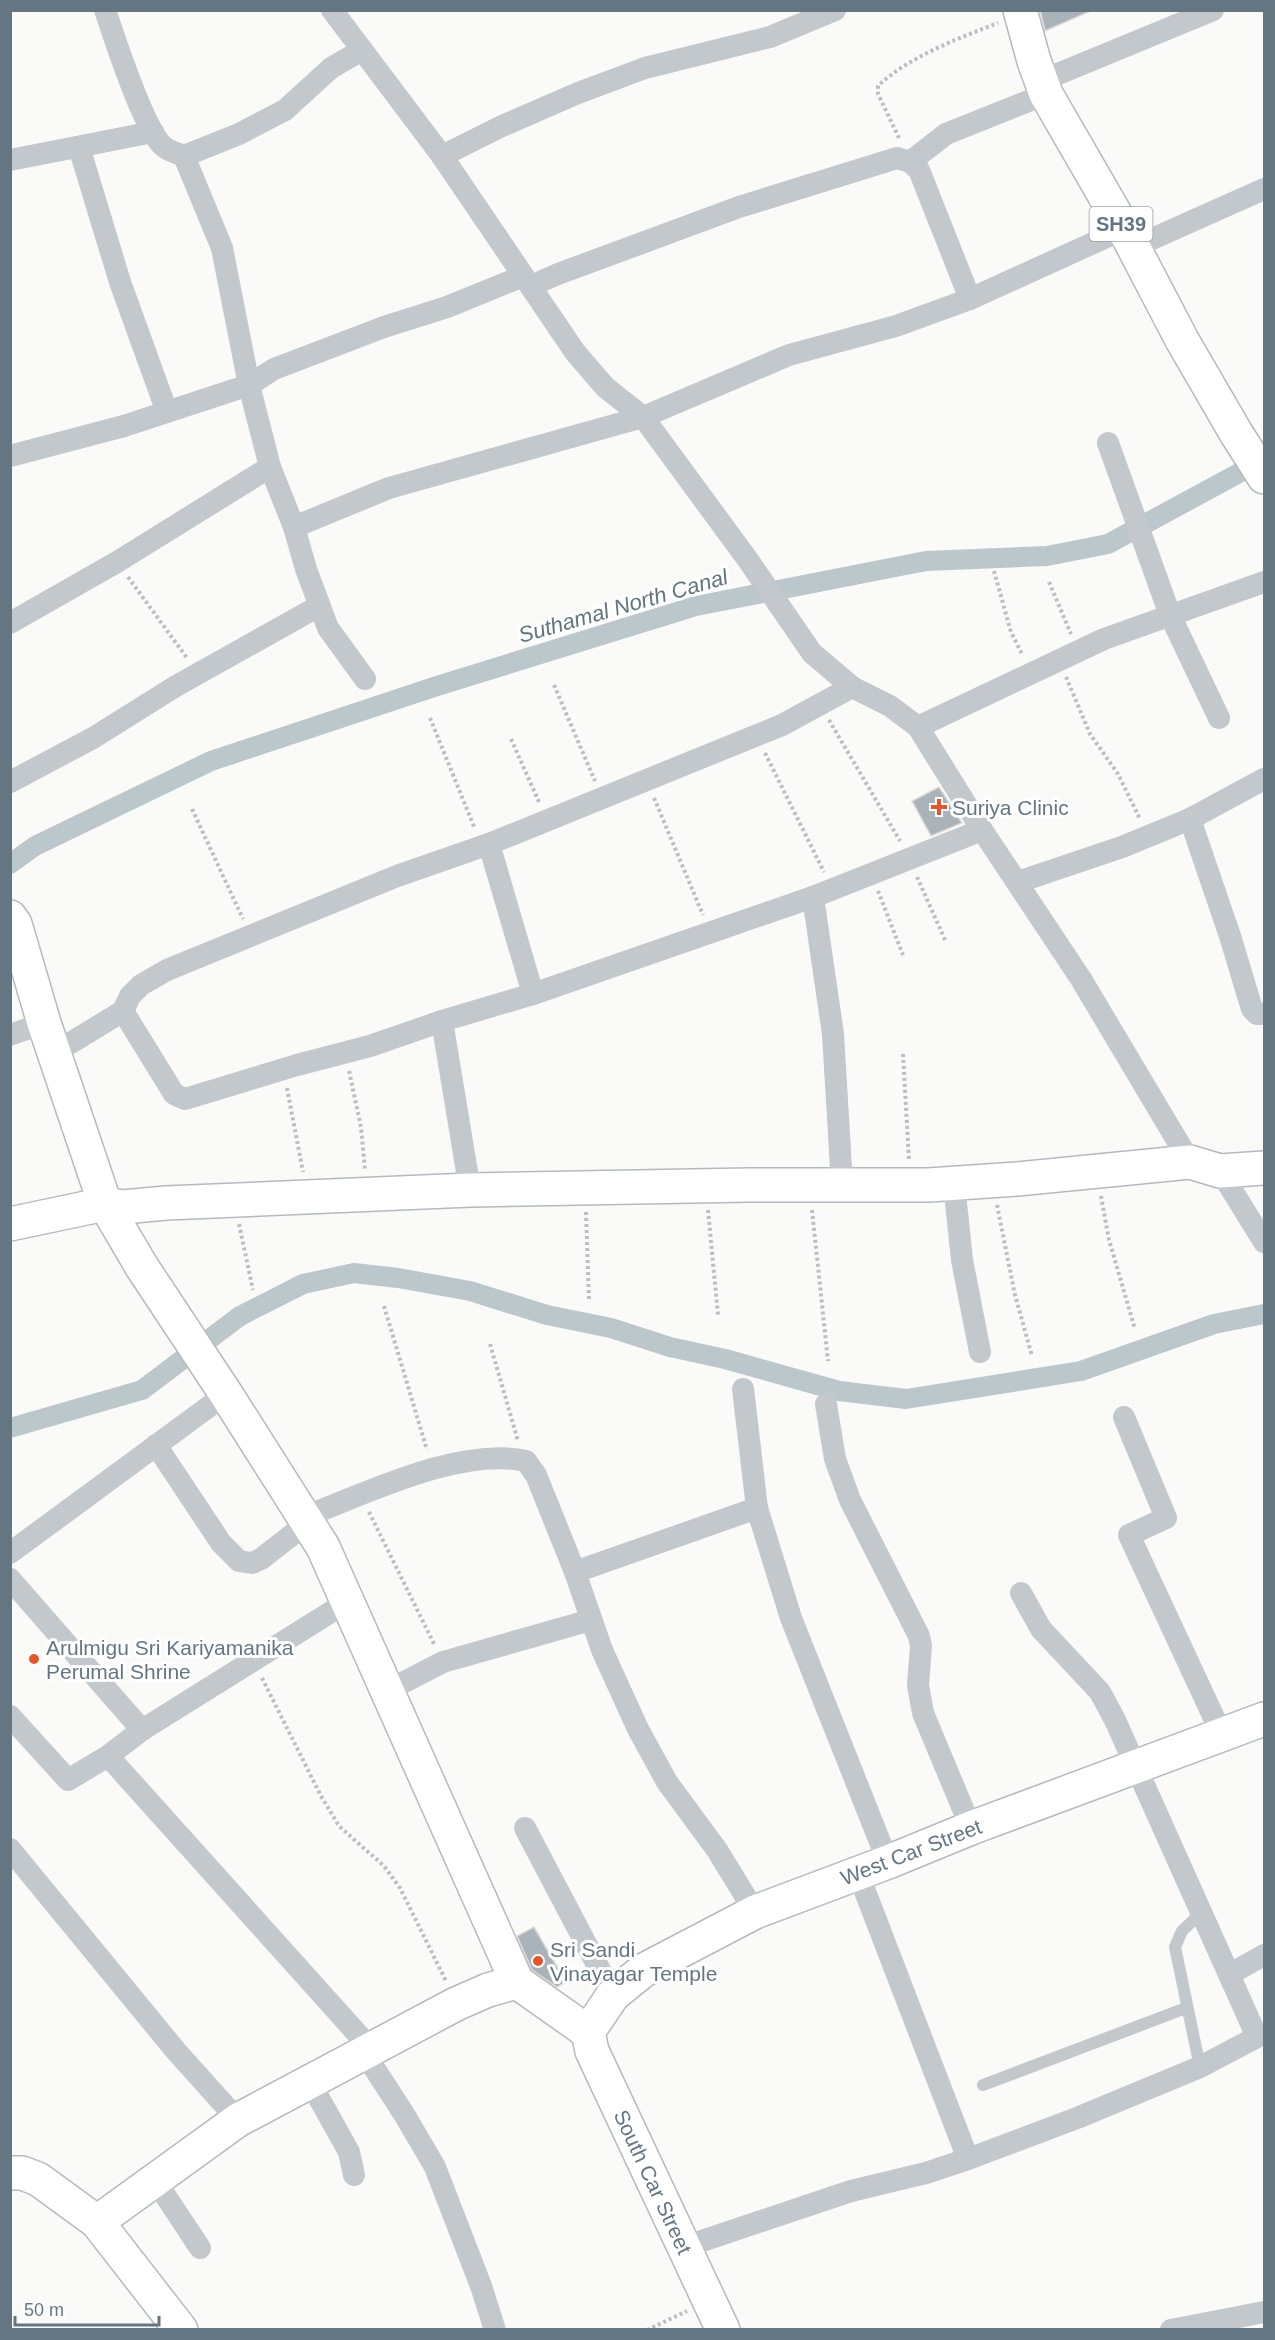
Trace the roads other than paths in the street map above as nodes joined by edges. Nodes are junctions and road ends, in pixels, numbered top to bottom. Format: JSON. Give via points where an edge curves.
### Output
{"nodes":[{"id":1,"x":105,"y":10,"type":"edge"},
{"id":2,"x":332,"y":10,"type":"edge"},
{"id":3,"x":835,"y":10,"type":"edge"},
{"id":4,"x":1213,"y":10,"type":"edge"},
{"id":5,"x":1021,"y":12,"type":"edge"},
{"id":6,"x":1190,"y":15,"type":"edge"},
{"id":7,"x":362,"y":50,"type":"junction"},
{"id":8,"x":1044,"y":88,"type":"junction"},
{"id":9,"x":153,"y":132,"type":"junction"},
{"id":10,"x":79,"y":147,"type":"junction"},
{"id":11,"x":184,"y":156,"type":"junction"},
{"id":12,"x":442,"y":156,"type":"junction"},
{"id":13,"x":10,"y":160,"type":"edge"},
{"id":14,"x":910,"y":162,"type":"junction"},
{"id":15,"x":1262,"y":194,"type":"edge"},
{"id":16,"x":1129,"y":238,"type":"junction"},
{"id":17,"x":527,"y":283,"type":"junction"},
{"id":18,"x":970,"y":299,"type":"junction"},
{"id":19,"x":249,"y":385,"type":"junction"},
{"id":20,"x":166,"y":412,"type":"junction"},
{"id":21,"x":643,"y":417,"type":"junction"},
{"id":22,"x":1108,"y":443,"type":"dead end"},
{"id":23,"x":10,"y":456,"type":"edge"},
{"id":24,"x":270,"y":466,"type":"junction"},
{"id":25,"x":1264,"y":477,"type":"edge"},
{"id":26,"x":294,"y":527,"type":"junction"},
{"id":27,"x":1264,"y":582,"type":"edge"},
{"id":28,"x":319,"y":606,"type":"junction"},
{"id":29,"x":1170,"y":615,"type":"junction"},
{"id":30,"x":10,"y":622,"type":"edge"},
{"id":31,"x":365,"y":679,"type":"dead end"},
{"id":32,"x":852,"y":687,"type":"junction"},
{"id":33,"x":1219,"y":718,"type":"dead end"},
{"id":34,"x":918,"y":727,"type":"junction"},
{"id":35,"x":1264,"y":779,"type":"edge"},
{"id":36,"x":10,"y":782,"type":"edge"},
{"id":37,"x":1190,"y":819,"type":"junction"},
{"id":38,"x":982,"y":830,"type":"junction"},
{"id":39,"x":485,"y":845,"type":"junction"},
{"id":40,"x":1018,"y":882,"type":"junction"},
{"id":41,"x":823,"y":893,"type":"junction"},
{"id":42,"x":13,"y":920,"type":"edge"},
{"id":43,"x":533,"y":994,"type":"junction"},
{"id":44,"x":123,"y":1011,"type":"junction"},
{"id":45,"x":1264,"y":1014,"type":"edge"},
{"id":46,"x":442,"y":1021,"type":"junction"},
{"id":47,"x":44,"y":1023,"type":"junction"},
{"id":48,"x":10,"y":1035,"type":"edge"},
{"id":49,"x":54,"y":1053,"type":"junction"},
{"id":50,"x":1205,"y":1167,"type":"junction"},
{"id":51,"x":1264,"y":1168,"type":"edge"},
{"id":52,"x":954,"y":1184,"type":"junction"},
{"id":53,"x":842,"y":1185,"type":"junction"},
{"id":54,"x":470,"y":1190,"type":"junction"},
{"id":55,"x":105,"y":1204,"type":"junction"},
{"id":56,"x":10,"y":1224,"type":"edge"},
{"id":57,"x":1264,"y":1242,"type":"edge"},
{"id":58,"x":980,"y":1352,"type":"dead end"},
{"id":59,"x":743,"y":1389,"type":"dead end"},
{"id":60,"x":226,"y":1394,"type":"junction"},
{"id":61,"x":826,"y":1404,"type":"dead end"},
{"id":62,"x":1124,"y":1417,"type":"dead end"},
{"id":63,"x":156,"y":1445,"type":"junction"},
{"id":64,"x":757,"y":1508,"type":"junction"},
{"id":65,"x":305,"y":1520,"type":"junction"},
{"id":66,"x":10,"y":1553,"type":"edge"},
{"id":67,"x":575,"y":1572,"type":"junction"},
{"id":68,"x":10,"y":1579,"type":"edge"},
{"id":69,"x":1021,"y":1593,"type":"dead end"},
{"id":70,"x":347,"y":1602,"type":"junction"},
{"id":71,"x":591,"y":1620,"type":"junction"},
{"id":72,"x":387,"y":1691,"type":"junction"},
{"id":73,"x":10,"y":1716,"type":"edge"},
{"id":74,"x":1264,"y":1719,"type":"edge"},
{"id":75,"x":142,"y":1730,"type":"junction"},
{"id":76,"x":1222,"y":1735,"type":"junction"},
{"id":77,"x":108,"y":1756,"type":"junction"},
{"id":78,"x":1138,"y":1767,"type":"junction"},
{"id":79,"x":525,"y":1828,"type":"dead end"},
{"id":80,"x":971,"y":1828,"type":"junction"},
{"id":81,"x":10,"y":1849,"type":"edge"},
{"id":82,"x":888,"y":1862,"type":"junction"},
{"id":83,"x":858,"y":1873,"type":"junction"},
{"id":84,"x":755,"y":1912,"type":"junction"},
{"id":85,"x":1202,"y":1912,"type":"junction"},
{"id":86,"x":1264,"y":1955,"type":"edge"},
{"id":87,"x":1230,"y":1974,"type":"junction"},
{"id":88,"x":517,"y":1982,"type":"junction"},
{"id":89,"x":613,"y":1995,"type":"junction"},
{"id":90,"x":1186,"y":2008,"type":"junction"},
{"id":91,"x":588,"y":2032,"type":"junction"},
{"id":92,"x":369,"y":2052,"type":"junction"},
{"id":93,"x":1200,"y":2067,"type":"junction"},
{"id":94,"x":310,"y":2082,"type":"junction"},
{"id":95,"x":983,"y":2085,"type":"dead end"},
{"id":96,"x":238,"y":2120,"type":"junction"},
{"id":97,"x":968,"y":2159,"type":"junction"},
{"id":98,"x":10,"y":2173,"type":"edge"},
{"id":99,"x":354,"y":2175,"type":"dead end"},
{"id":100,"x":155,"y":2180,"type":"junction"},
{"id":101,"x":97,"y":2222,"type":"junction"},
{"id":102,"x":684,"y":2247,"type":"junction"},
{"id":103,"x":200,"y":2248,"type":"dead end"},
{"id":104,"x":1264,"y":2312,"type":"edge"},
{"id":105,"x":716,"y":2315,"type":"edge"},
{"id":106,"x":181,"y":2330,"type":"edge"},
{"id":107,"x":495,"y":2330,"type":"edge"},
{"id":108,"x":1171,"y":2330,"type":"edge"}],
"edges":[{"from":1,"to":9,"type":"street"},
{"from":2,"to":7,"type":"street"},
{"from":3,"to":12,"type":"street","via":[[770,38],[645,68],[587,89]]},
{"from":4,"to":6,"type":"street"},
{"from":5,"to":8,"type":"main road","number":"SH39"},
{"from":6,"to":8,"type":"street"},
{"from":7,"to":11,"type":"street","via":[[331,68],[285,110]]},
{"from":7,"to":12,"type":"street"},
{"from":8,"to":14,"type":"street","via":[[946,134]]},
{"from":8,"to":16,"type":"main road","number":"SH39"},
{"from":9,"to":10,"type":"street"},
{"from":9,"to":11,"type":"street","via":[[163,147]]},
{"from":10,"to":13,"type":"street"},
{"from":10,"to":20,"type":"street","via":[[120,282]]},
{"from":11,"to":19,"type":"street","via":[[222,248]]},
{"from":12,"to":17,"type":"street"},
{"from":14,"to":17,"type":"street","via":[[887,160],[739,207],[542,281]]},
{"from":14,"to":18,"type":"street","via":[[919,170]]},
{"from":15,"to":16,"type":"street"},
{"from":16,"to":18,"type":"street"},
{"from":16,"to":25,"type":"main road","number":"SH39","via":[[1182,340]]},
{"from":17,"to":19,"type":"street","via":[[384,327],[274,369]]},
{"from":17,"to":21,"type":"street","via":[[575,352]]},
{"from":18,"to":21,"type":"street","via":[[896,326],[789,355]]},
{"from":19,"to":20,"type":"street"},
{"from":19,"to":24,"type":"street"},
{"from":20,"to":23,"type":"street"},
{"from":21,"to":26,"type":"street","via":[[389,488]]},
{"from":21,"to":32,"type":"street","via":[[813,652]]},
{"from":22,"to":29,"type":"street"},
{"from":24,"to":26,"type":"street"},
{"from":24,"to":30,"type":"street","via":[[117,562]]},
{"from":26,"to":28,"type":"street"},
{"from":27,"to":29,"type":"street"},
{"from":28,"to":31,"type":"street","via":[[328,628]]},
{"from":28,"to":36,"type":"street"},
{"from":29,"to":33,"type":"street"},
{"from":29,"to":34,"type":"street","via":[[1104,639]]},
{"from":32,"to":34,"type":"street","via":[[890,706]]},
{"from":32,"to":39,"type":"street","via":[[782,726]]},
{"from":34,"to":38,"type":"street"},
{"from":35,"to":37,"type":"street"},
{"from":37,"to":40,"type":"street"},
{"from":37,"to":45,"type":"street","via":[[1252,1009]]},
{"from":38,"to":40,"type":"street"},
{"from":38,"to":41,"type":"street"},
{"from":39,"to":43,"type":"street"},
{"from":39,"to":44,"type":"street","via":[[397,876],[167,970],[130,996]]},
{"from":40,"to":50,"type":"street"},
{"from":41,"to":43,"type":"street"},
{"from":41,"to":53,"type":"street"},
{"from":42,"to":47,"type":"main road"},
{"from":43,"to":46,"type":"street"},
{"from":44,"to":46,"type":"street","via":[[174,1094],[185,1100],[370,1047]]},
{"from":44,"to":49,"type":"street"},
{"from":46,"to":54,"type":"street"},
{"from":47,"to":48,"type":"street"},
{"from":47,"to":49,"type":"main road"},
{"from":49,"to":55,"type":"main road"},
{"from":50,"to":51,"type":"main road"},
{"from":50,"to":52,"type":"main road"},
{"from":50,"to":57,"type":"street"},
{"from":52,"to":53,"type":"main road"},
{"from":52,"to":58,"type":"street","via":[[962,1260]]},
{"from":53,"to":54,"type":"main road"},
{"from":54,"to":55,"type":"main road","via":[[123,1207]]},
{"from":55,"to":56,"type":"main road"},
{"from":55,"to":60,"type":"main road"},
{"from":59,"to":64,"type":"street"},
{"from":60,"to":63,"type":"street"},
{"from":60,"to":65,"type":"main road"},
{"from":61,"to":80,"type":"street","via":[[835,1459],[850,1500],[919,1636],[918,1685],[923,1713]]},
{"from":62,"to":76,"type":"street","via":[[1166,1518],[1129,1535]]},
{"from":63,"to":65,"type":"street","via":[[221,1543],[239,1561],[252,1563],[261,1559]]},
{"from":63,"to":66,"type":"street"},
{"from":64,"to":67,"type":"street"},
{"from":64,"to":82,"type":"street","via":[[791,1618]]},
{"from":65,"to":67,"type":"street","via":[[433,1468],[507,1457],[526,1461],[536,1475]]},
{"from":65,"to":70,"type":"main road","via":[[323,1547]]},
{"from":67,"to":71,"type":"street"},
{"from":68,"to":75,"type":"street"},
{"from":69,"to":78,"type":"street","via":[[1041,1629],[1100,1692]]},
{"from":70,"to":72,"type":"main road"},
{"from":70,"to":75,"type":"street"},
{"from":71,"to":72,"type":"street","via":[[443,1662]]},
{"from":71,"to":84,"type":"street","via":[[638,1729],[667,1782],[717,1850]]},
{"from":72,"to":88,"type":"main road"},
{"from":73,"to":77,"type":"street","via":[[68,1780]]},
{"from":74,"to":76,"type":"main road","name":"West Car Street"},
{"from":75,"to":77,"type":"street"},
{"from":76,"to":78,"type":"main road","name":"West Car Street"},
{"from":77,"to":92,"type":"street"},
{"from":78,"to":80,"type":"main road","name":"West Car Street"},
{"from":78,"to":85,"type":"street"},
{"from":79,"to":89,"type":"street"},
{"from":80,"to":82,"type":"main road","name":"West Car Street"},
{"from":81,"to":96,"type":"street","via":[[176,2051]]},
{"from":82,"to":83,"type":"main road","name":"West Car Street"},
{"from":83,"to":84,"type":"main road","name":"West Car Street"},
{"from":83,"to":97,"type":"street"},
{"from":84,"to":89,"type":"main road","name":"West Car Street","via":[[644,1970]]},
{"from":85,"to":87,"type":"street"},
{"from":85,"to":90,"type":"lane","via":[[1182,1931],[1175,1947]]},
{"from":86,"to":87,"type":"street"},
{"from":87,"to":93,"type":"street","via":[[1257,2037]]},
{"from":88,"to":91,"type":"main road"},
{"from":88,"to":92,"type":"main road","via":[[456,2004]]},
{"from":89,"to":91,"type":"main road","name":"West Car Street"},
{"from":90,"to":93,"type":"lane"},
{"from":90,"to":95,"type":"lane"},
{"from":91,"to":102,"type":"main road","name":"South Car Street","via":[[592,2051]]},
{"from":92,"to":94,"type":"main road"},
{"from":92,"to":107,"type":"street","via":[[435,2167]]},
{"from":93,"to":97,"type":"street"},
{"from":94,"to":96,"type":"main road"},
{"from":94,"to":99,"type":"street","via":[[349,2152]]},
{"from":96,"to":100,"type":"main road"},
{"from":97,"to":102,"type":"street","via":[[851,2191]]},
{"from":98,"to":101,"type":"main road","via":[[38,2179]]},
{"from":100,"to":101,"type":"main road"},
{"from":100,"to":103,"type":"street"},
{"from":101,"to":106,"type":"main road"},
{"from":102,"to":105,"type":"main road","name":"South Car Street"},
{"from":104,"to":108,"type":"street"}]}
